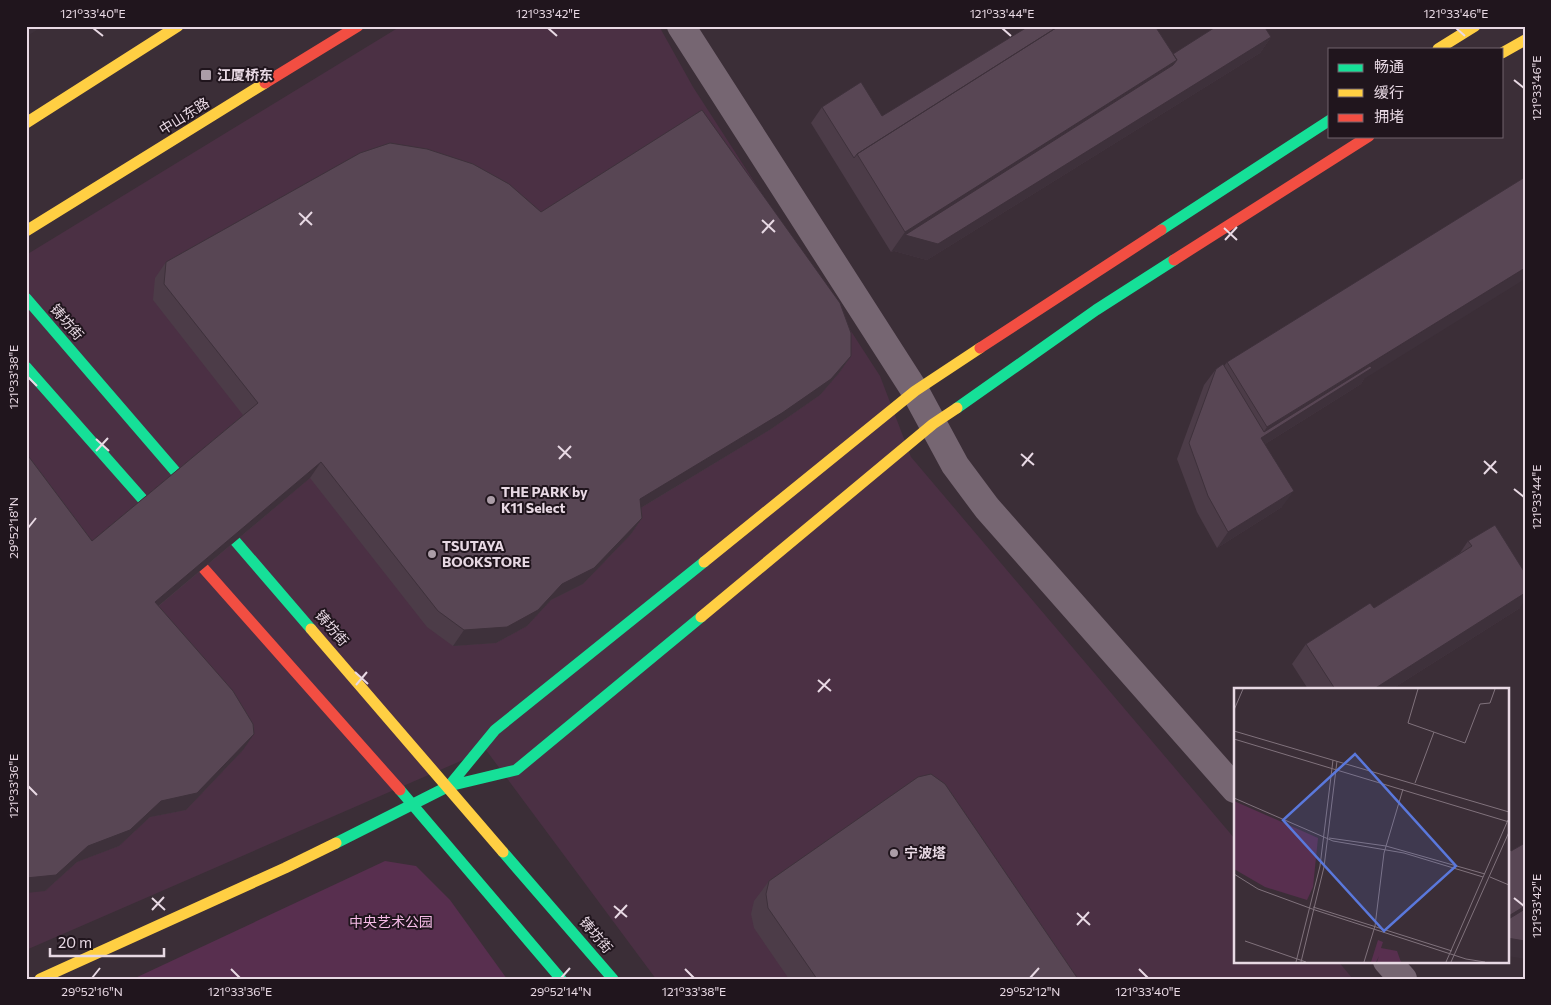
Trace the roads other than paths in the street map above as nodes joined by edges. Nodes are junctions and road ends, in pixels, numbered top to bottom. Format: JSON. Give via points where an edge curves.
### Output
{"nodes":[{"id":1,"x":178,"y":26,"type":"edge"},
{"id":2,"x":358,"y":26,"type":"edge"},
{"id":3,"x":681,"y":26,"type":"edge"},
{"id":4,"x":1475,"y":26,"type":"edge"},
{"id":5,"x":1525,"y":40,"type":"edge"},
{"id":6,"x":1440,"y":48,"type":"edge"},
{"id":7,"x":1504,"y":52,"type":"edge"},
{"id":8,"x":1328,"y":121,"type":"edge"},
{"id":9,"x":26,"y":123,"type":"edge"},
{"id":10,"x":1366,"y":138,"type":"edge"},
{"id":11,"x":26,"y":230,"type":"edge"},
{"id":12,"x":26,"y":298,"type":"edge"},
{"id":13,"x":26,"y":367,"type":"edge"},
{"id":14,"x":915,"y":391,"type":"junction"},
{"id":15,"x":933,"y":424,"type":"junction"},
{"id":16,"x":449,"y":786,"type":"junction"},
{"id":17,"x":1234,"y":788,"type":"edge"},
{"id":18,"x":413,"y":805,"type":"junction"},
{"id":19,"x":1388,"y":962,"type":"edge"},
{"id":20,"x":40,"y":979,"type":"edge"},
{"id":21,"x":560,"y":979,"type":"edge"},
{"id":22,"x":613,"y":979,"type":"edge"},
{"id":23,"x":1402,"y":979,"type":"edge"}],
"edges":[{"from":1,"to":9,"type":"street"},
{"from":2,"to":11,"type":"street","name":"中山东路"},
{"from":3,"to":14,"type":"street"},
{"from":4,"to":6,"type":"street"},
{"from":5,"to":7,"type":"street"},
{"from":8,"to":14,"type":"street"},
{"from":10,"to":15,"type":"street","via":[[1096,310]]},
{"from":12,"to":16,"type":"street","name":"铸坊街"},
{"from":13,"to":18,"type":"street"},
{"from":14,"to":15,"type":"street"},
{"from":14,"to":16,"type":"street","via":[[495,730]]},
{"from":15,"to":16,"type":"street","via":[[516,770]]},
{"from":15,"to":17,"type":"street","via":[[955,465],[987,508]]},
{"from":16,"to":18,"type":"street"},
{"from":16,"to":22,"type":"street","name":"铸坊街"},
{"from":18,"to":20,"type":"street","via":[[285,868]]},
{"from":18,"to":21,"type":"street"},
{"from":19,"to":23,"type":"street"}]}
